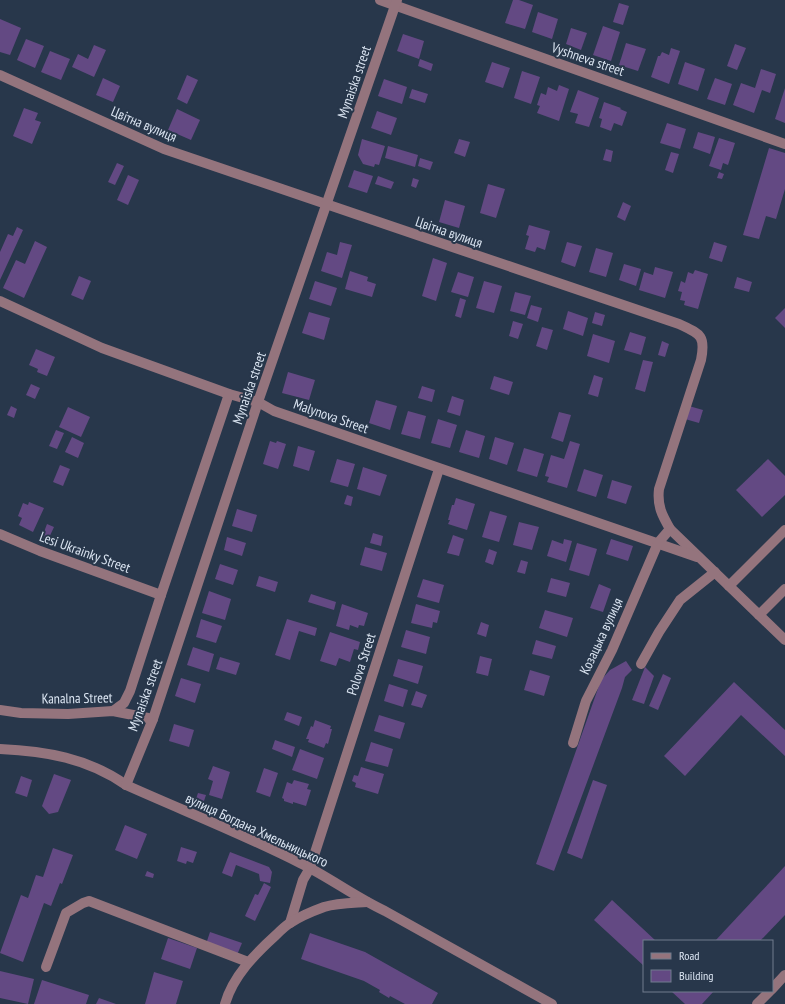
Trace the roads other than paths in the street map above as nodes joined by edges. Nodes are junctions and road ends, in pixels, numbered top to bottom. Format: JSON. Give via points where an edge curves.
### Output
{"nodes":[{"id":1,"x":380,"y":0,"type":"edge"},
{"id":2,"x":396,"y":3,"type":"edge"},
{"id":3,"x":0,"y":75,"type":"edge"},
{"id":4,"x":785,"y":144,"type":"edge"},
{"id":5,"x":327,"y":205,"type":"junction"},
{"id":6,"x":0,"y":301,"type":"edge"},
{"id":7,"x":229,"y":394,"type":"junction"},
{"id":8,"x":258,"y":402,"type":"junction"},
{"id":9,"x":439,"y":469,"type":"junction"},
{"id":10,"x":670,"y":529,"type":"junction"},
{"id":11,"x":785,"y":530,"type":"edge"},
{"id":12,"x":0,"y":534,"type":"edge"},
{"id":13,"x":658,"y":543,"type":"junction"},
{"id":14,"x":701,"y":558,"type":"junction"},
{"id":15,"x":715,"y":572,"type":"junction"},
{"id":16,"x":729,"y":586,"type":"junction"},
{"id":17,"x":785,"y":589,"type":"edge"},
{"id":18,"x":161,"y":595,"type":"junction"},
{"id":19,"x":759,"y":615,"type":"junction"},
{"id":20,"x":785,"y":640,"type":"edge"},
{"id":21,"x":642,"y":664,"type":"dead end"},
{"id":22,"x":0,"y":710,"type":"edge"},
{"id":23,"x":113,"y":710,"type":"junction"},
{"id":24,"x":153,"y":719,"type":"junction"},
{"id":25,"x":573,"y":743,"type":"dead end"},
{"id":26,"x":0,"y":748,"type":"edge"},
{"id":27,"x":126,"y":784,"type":"junction"},
{"id":28,"x":310,"y":868,"type":"junction"},
{"id":29,"x":366,"y":902,"type":"junction"},
{"id":30,"x":290,"y":923,"type":"junction"},
{"id":31,"x":248,"y":962,"type":"junction"},
{"id":32,"x":46,"y":967,"type":"dead end"},
{"id":33,"x":785,"y":975,"type":"edge"},
{"id":34,"x":773,"y":988,"type":"edge"},
{"id":35,"x":769,"y":992,"type":"edge"},
{"id":36,"x":225,"y":1004,"type":"edge"},
{"id":37,"x":552,"y":1004,"type":"edge"},
{"id":38,"x":757,"y":1004,"type":"edge"}],
"edges":[{"from":1,"to":2,"type":"street","name":"Vyshneva street"},
{"from":2,"to":4,"type":"street","name":"Vyshneva street"},
{"from":2,"to":5,"type":"street","name":"Mynaiska street"},
{"from":3,"to":5,"type":"street","name":"Цвітна вулиця","via":[[164,149]]},
{"from":5,"to":8,"type":"street","name":"Mynaiska street"},
{"from":5,"to":10,"type":"street","name":"Цвітна вулиця","via":[[679,324],[696,332],[704,346],[701,360],[659,489],[660,511]]},
{"from":6,"to":7,"type":"street","name":"Malynova Street","via":[[102,348]]},
{"from":7,"to":8,"type":"street","name":"Malynova Street"},
{"from":7,"to":18,"type":"street"},
{"from":8,"to":9,"type":"street","name":"Malynova Street","via":[[274,411]]},
{"from":8,"to":24,"type":"street","name":"Mynaiska street"},
{"from":9,"to":13,"type":"street","name":"Malynova Street"},
{"from":9,"to":28,"type":"street","name":"Polova Street"},
{"from":10,"to":13,"type":"street","name":"Козацька вулиця"},
{"from":10,"to":14,"type":"street","name":"Цвітна вулиця"},
{"from":11,"to":16,"type":"street"},
{"from":12,"to":18,"type":"street","name":"Lesi Ukrainky Street"},
{"from":13,"to":14,"type":"street","name":"Malynova Street"},
{"from":13,"to":25,"type":"street","name":"Козацька вулиця","via":[[612,650],[586,701]]},
{"from":14,"to":15,"type":"street","name":"Цвітна вулиця"},
{"from":15,"to":16,"type":"street","name":"Цвітна вулиця"},
{"from":15,"to":21,"type":"street","via":[[680,600]]},
{"from":16,"to":19,"type":"street","name":"Цвітна вулиця"},
{"from":17,"to":19,"type":"street"},
{"from":18,"to":23,"type":"street","via":[[130,691],[124,703]]},
{"from":19,"to":20,"type":"street","name":"Цвітна вулиця"},
{"from":22,"to":23,"type":"street","name":"Kanalna Street","via":[[68,714]]},
{"from":23,"to":24,"type":"street","name":"Kanalna Street"},
{"from":24,"to":27,"type":"street","name":"Mynaiska street"},
{"from":26,"to":27,"type":"street","name":"вулиця Богдана Хмельницького","via":[[28,750],[83,762],[112,774]]},
{"from":27,"to":28,"type":"street","name":"вулиця Богдана Хмельницького"},
{"from":28,"to":29,"type":"street","name":"вулиця Богдана Хмельницького"},
{"from":28,"to":30,"type":"street","name":"Polova Street","via":[[303,880]]},
{"from":29,"to":30,"type":"street","via":[[335,904]]},
{"from":29,"to":37,"type":"street","name":"вулиця Богдана Хмельницького"},
{"from":30,"to":31,"type":"street"},
{"from":31,"to":32,"type":"street","via":[[89,901],[66,913]]},
{"from":31,"to":36,"type":"street"},
{"from":33,"to":34,"type":"street"},
{"from":35,"to":38,"type":"street"}]}
